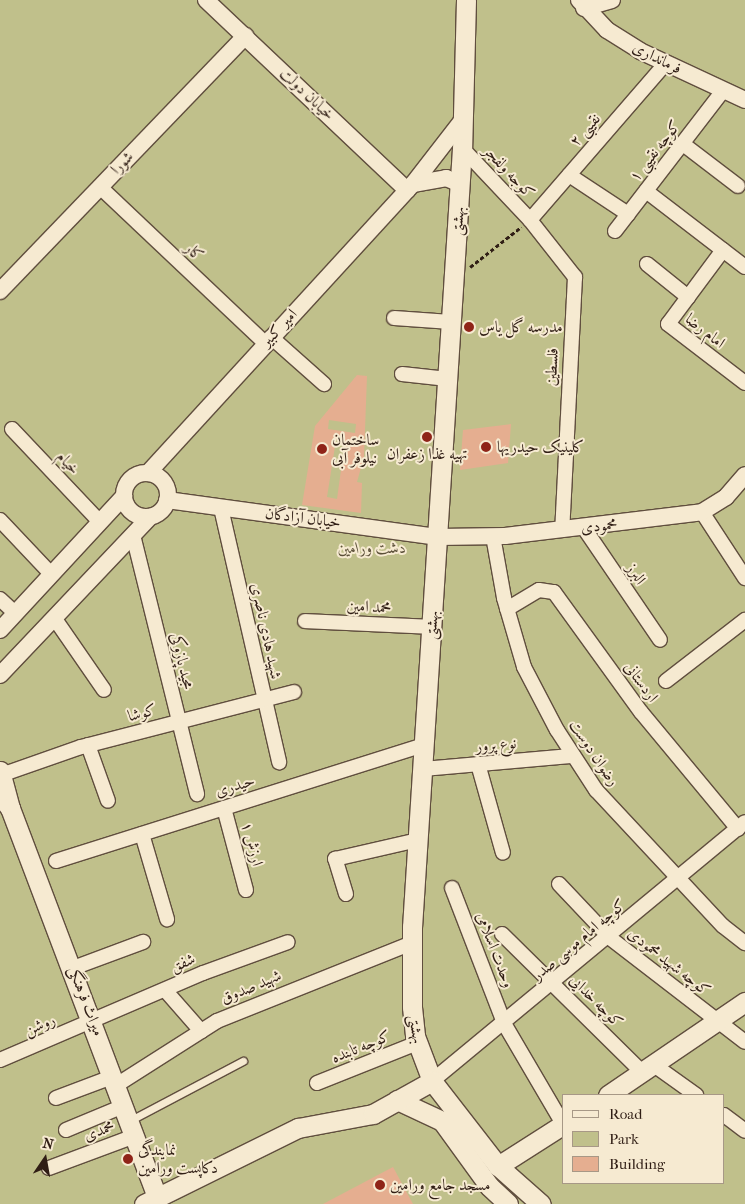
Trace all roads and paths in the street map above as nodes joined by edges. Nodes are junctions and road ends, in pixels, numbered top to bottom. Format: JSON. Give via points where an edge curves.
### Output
{"nodes":[{"id":1,"x":206,"y":0,"type":"edge"},
{"id":2,"x":466,"y":0,"type":"edge"},
{"id":3,"x":612,"y":0,"type":"edge"},
{"id":4,"x":581,"y":4,"type":"edge"},
{"id":5,"x":245,"y":36,"type":"junction"},
{"id":6,"x":666,"y":63,"type":"junction"},
{"id":7,"x":722,"y":92,"type":"junction"},
{"id":8,"x":745,"y":100,"type":"edge"},
{"id":9,"x":464,"y":118,"type":"junction"},
{"id":10,"x":683,"y":144,"type":"junction"},
{"id":11,"x":462,"y":148,"type":"junction"},
{"id":12,"x":569,"y":175,"type":"junction"},
{"id":13,"x":460,"y":184,"type":"junction"},
{"id":14,"x":738,"y":186,"type":"dead end"},
{"id":15,"x":100,"y":187,"type":"junction"},
{"id":16,"x":410,"y":187,"type":"junction"},
{"id":17,"x":646,"y":191,"type":"junction"},
{"id":18,"x":628,"y":214,"type":"junction"},
{"id":19,"x":530,"y":220,"type":"junction"},
{"id":20,"x":615,"y":231,"type":"dead end"},
{"id":21,"x":723,"y":250,"type":"junction"},
{"id":22,"x":647,"y":264,"type":"dead end"},
{"id":23,"x":745,"y":266,"type":"edge"},
{"id":24,"x":454,"y":279,"type":"junction"},
{"id":25,"x":0,"y":291,"type":"edge"},
{"id":26,"x":688,"y":297,"type":"junction"},
{"id":27,"x":394,"y":318,"type":"dead end"},
{"id":28,"x":451,"y":322,"type":"junction"},
{"id":29,"x":268,"y":340,"type":"junction"},
{"id":30,"x":402,"y":374,"type":"dead end"},
{"id":31,"x":448,"y":378,"type":"junction"},
{"id":32,"x":745,"y":383,"type":"edge"},
{"id":33,"x":324,"y":384,"type":"dead end"},
{"id":34,"x":12,"y":429,"type":"dead end"},
{"id":35,"x":148,"y":473,"type":"junction"},
{"id":36,"x":745,"y":475,"type":"edge"},
{"id":37,"x":124,"y":496,"type":"junction"},
{"id":38,"x":167,"y":500,"type":"junction"},
{"id":39,"x":221,"y":508,"type":"junction"},
{"id":40,"x":702,"y":512,"type":"junction"},
{"id":41,"x":150,"y":517,"type":"junction"},
{"id":42,"x":0,"y":520,"type":"edge"},
{"id":43,"x":99,"y":521,"type":"junction"},
{"id":44,"x":584,"y":528,"type":"junction"},
{"id":45,"x":562,"y":530,"type":"junction"},
{"id":46,"x":133,"y":535,"type":"junction"},
{"id":47,"x":493,"y":536,"type":"junction"},
{"id":48,"x":438,"y":537,"type":"junction"},
{"id":49,"x":51,"y":574,"type":"junction"},
{"id":50,"x":745,"y":578,"type":"edge"},
{"id":51,"x":0,"y":599,"type":"edge"},
{"id":52,"x":507,"y":609,"type":"junction"},
{"id":53,"x":15,"y":613,"type":"junction"},
{"id":54,"x":55,"y":619,"type":"junction"},
{"id":55,"x":745,"y":620,"type":"edge"},
{"id":56,"x":305,"y":622,"type":"dead end"},
{"id":57,"x":432,"y":627,"type":"junction"},
{"id":58,"x":0,"y":630,"type":"edge"},
{"id":59,"x":660,"y":640,"type":"dead end"},
{"id":60,"x":0,"y":675,"type":"edge"},
{"id":61,"x":666,"y":681,"type":"dead end"},
{"id":62,"x":104,"y":690,"type":"dead end"},
{"id":63,"x":294,"y":692,"type":"dead end"},
{"id":64,"x":264,"y":700,"type":"junction"},
{"id":65,"x":179,"y":721,"type":"junction"},
{"id":66,"x":88,"y":745,"type":"junction"},
{"id":67,"x":424,"y":746,"type":"junction"},
{"id":68,"x":573,"y":756,"type":"junction"},
{"id":69,"x":278,"y":762,"type":"dead end"},
{"id":70,"x":478,"y":764,"type":"junction"},
{"id":71,"x":423,"y":769,"type":"junction"},
{"id":72,"x":1,"y":773,"type":"edge"},
{"id":73,"x":198,"y":794,"type":"dead end"},
{"id":74,"x":108,"y":801,"type":"dead end"},
{"id":75,"x":5,"y":802,"type":"edge"},
{"id":76,"x":224,"y":808,"type":"junction"},
{"id":77,"x":741,"y":826,"type":"edge"},
{"id":78,"x":142,"y":834,"type":"junction"},
{"id":79,"x":418,"y":840,"type":"junction"},
{"id":80,"x":502,"y":853,"type":"dead end"},
{"id":81,"x":56,"y":861,"type":"dead end"},
{"id":82,"x":678,"y":878,"type":"junction"},
{"id":83,"x":559,"y":884,"type":"dead end"},
{"id":84,"x":452,"y":888,"type":"dead end"},
{"id":85,"x":246,"y":890,"type":"dead end"},
{"id":86,"x":346,"y":894,"type":"dead end"},
{"id":87,"x":167,"y":919,"type":"dead end"},
{"id":88,"x":502,"y":934,"type":"dead end"},
{"id":89,"x":610,"y":938,"type":"junction"},
{"id":90,"x":143,"y":942,"type":"dead end"},
{"id":91,"x":288,"y":942,"type":"dead end"},
{"id":92,"x":745,"y":943,"type":"edge"},
{"id":93,"x":412,"y":944,"type":"junction"},
{"id":94,"x":73,"y":968,"type":"junction"},
{"id":95,"x":554,"y":985,"type":"junction"},
{"id":96,"x":165,"y":990,"type":"junction"},
{"id":97,"x":745,"y":1002,"type":"edge"},
{"id":98,"x":94,"y":1022,"type":"junction"},
{"id":99,"x":717,"y":1022,"type":"junction"},
{"id":100,"x":504,"y":1025,"type":"junction"},
{"id":101,"x":201,"y":1031,"type":"junction"},
{"id":102,"x":745,"y":1042,"type":"edge"},
{"id":103,"x":417,"y":1043,"type":"junction"},
{"id":104,"x":0,"y":1060,"type":"edge"},
{"id":105,"x":243,"y":1061,"type":"dead end"},
{"id":106,"x":648,"y":1069,"type":"junction"},
{"id":107,"x":432,"y":1081,"type":"junction"},
{"id":108,"x":114,"y":1082,"type":"junction"},
{"id":109,"x":317,"y":1083,"type":"dead end"},
{"id":110,"x":613,"y":1094,"type":"edge"},
{"id":111,"x":694,"y":1094,"type":"edge"},
{"id":112,"x":56,"y":1098,"type":"dead end"},
{"id":113,"x":397,"y":1100,"type":"junction"},
{"id":114,"x":725,"y":1116,"type":"edge"},
{"id":115,"x":127,"y":1122,"type":"junction"},
{"id":116,"x":562,"y":1122,"type":"edge"},
{"id":117,"x":562,"y":1125,"type":"edge"},
{"id":118,"x":66,"y":1130,"type":"dead end"},
{"id":119,"x":745,"y":1130,"type":"edge"},
{"id":120,"x":498,"y":1166,"type":"junction"},
{"id":121,"x":49,"y":1168,"type":"dead end"},
{"id":122,"x":151,"y":1200,"type":"edge"},
{"id":123,"x":508,"y":1204,"type":"edge"},
{"id":124,"x":541,"y":1204,"type":"edge"}],
"edges":[{"from":1,"to":5,"type":"street","name":"خیابان دولت"},
{"from":2,"to":9,"type":"main road","name":"بهشتی"},
{"from":3,"to":4,"type":"street"},
{"from":4,"to":6,"type":"street","name":"فرمانداری","via":[[607,30]]},
{"from":5,"to":15,"type":"street","name":"شورا"},
{"from":5,"to":16,"type":"street","name":"خیابان دولت"},
{"from":6,"to":7,"type":"street","name":"فرمانداری"},
{"from":6,"to":12,"type":"street","name":"نقیبی ۲"},
{"from":7,"to":8,"type":"street","name":"فرمانداری"},
{"from":7,"to":10,"type":"street","name":"کوچه نقیبی ۱"},
{"from":9,"to":11,"type":"main road","name":"بهشتی"},
{"from":9,"to":16,"type":"street","name":"امیر کبیر"},
{"from":10,"to":14,"type":"street"},
{"from":10,"to":17,"type":"street","name":"کوچه نقیبی ۱"},
{"from":11,"to":13,"type":"main road","name":"بهشتی"},
{"from":11,"to":19,"type":"street","name":"کوجه ولفجر"},
{"from":12,"to":18,"type":"street"},
{"from":12,"to":19,"type":"street","name":"نقیبی ۲"},
{"from":13,"to":16,"type":"street","via":[[437,178]]},
{"from":13,"to":24,"type":"main road","name":"بهشتی"},
{"from":15,"to":25,"type":"street","name":"شورا"},
{"from":15,"to":29,"type":"street","name":"کار"},
{"from":16,"to":29,"type":"street","name":"امیر کبیر"},
{"from":17,"to":18,"type":"street","name":"کوچه نقیبی ۱"},
{"from":17,"to":21,"type":"street"},
{"from":18,"to":20,"type":"street","name":"کوچه نقیبی ۱"},
{"from":19,"to":24,"type":"path"},
{"from":19,"to":45,"type":"street","name":"فلسطین","via":[[575,277]]},
{"from":21,"to":23,"type":"street"},
{"from":21,"to":26,"type":"street"},
{"from":22,"to":26,"type":"street"},
{"from":24,"to":28,"type":"main road","name":"بهشتی"},
{"from":26,"to":32,"type":"street","name":"امام رضا","via":[[668,324]]},
{"from":27,"to":28,"type":"street"},
{"from":28,"to":31,"type":"main road","name":"بهشتی"},
{"from":29,"to":33,"type":"street","name":"کار"},
{"from":29,"to":35,"type":"street","name":"امیر کبیر"},
{"from":30,"to":31,"type":"street"},
{"from":31,"to":48,"type":"main road","name":"بهشتی"},
{"from":34,"to":43,"type":"street","name":"خیام"},
{"from":35,"to":37,"type":"street","via":[[128,482]]},
{"from":35,"to":38,"type":"street","via":[[161,480]]},
{"from":36,"to":40,"type":"street","name":"محمودی","via":[[726,498]]},
{"from":37,"to":41,"type":"street","via":[[129,510]]},
{"from":37,"to":43,"type":"street"},
{"from":38,"to":39,"type":"street","name":"خیابان آزادگان"},
{"from":38,"to":41,"type":"street","via":[[161,511]]},
{"from":39,"to":48,"type":"street","name":"خیابان آزادگان"},
{"from":39,"to":64,"type":"street","name":"شهید هادی ناصری"},
{"from":40,"to":44,"type":"street","name":"محمودی"},
{"from":40,"to":50,"type":"street"},
{"from":41,"to":46,"type":"street"},
{"from":42,"to":49,"type":"street"},
{"from":43,"to":49,"type":"street"},
{"from":44,"to":45,"type":"street","name":"محمودی"},
{"from":44,"to":59,"type":"street","name":"البرز"},
{"from":45,"to":47,"type":"street","name":"محمودی"},
{"from":46,"to":54,"type":"street"},
{"from":46,"to":65,"type":"street","name":"مجید پازوکی"},
{"from":47,"to":48,"type":"street","name":"محمودی"},
{"from":47,"to":52,"type":"street","name":"رضوان دوست"},
{"from":48,"to":57,"type":"main road","name":"بهشتی"},
{"from":49,"to":53,"type":"street"},
{"from":51,"to":53,"type":"street"},
{"from":52,"to":68,"type":"street","name":"رضوان دوست","via":[[524,667]]},
{"from":52,"to":77,"type":"street","name":"اردستانی","via":[[539,590],[554,592],[641,712]]},
{"from":53,"to":58,"type":"street"},
{"from":54,"to":60,"type":"street"},
{"from":54,"to":62,"type":"street"},
{"from":55,"to":61,"type":"street"},
{"from":56,"to":57,"type":"street","name":"محمد امین"},
{"from":57,"to":67,"type":"main road","name":"بهشتی"},
{"from":63,"to":64,"type":"street","name":"کوشا"},
{"from":64,"to":65,"type":"street","name":"کوشا"},
{"from":64,"to":69,"type":"street","name":"شهید هادی ناصری"},
{"from":65,"to":66,"type":"street","name":"کوشا"},
{"from":65,"to":73,"type":"street","name":"مجید پازوکی"},
{"from":66,"to":72,"type":"street","name":"کوشا"},
{"from":66,"to":74,"type":"street"},
{"from":67,"to":71,"type":"main road","name":"بهشتی"},
{"from":67,"to":76,"type":"street","name":"حیدری"},
{"from":68,"to":70,"type":"street","name":"نوع پرور"},
{"from":68,"to":82,"type":"street","name":"رضوان دوست","via":[[596,790]]},
{"from":70,"to":71,"type":"street","name":"نوع پرور"},
{"from":70,"to":80,"type":"street"},
{"from":71,"to":79,"type":"main road","name":"بهشتی"},
{"from":72,"to":75,"type":"main road","name":"میراث فرهنگی"},
{"from":75,"to":94,"type":"main road","name":"میراث فرهنگی"},
{"from":76,"to":78,"type":"street","name":"حیدری"},
{"from":76,"to":85,"type":"street","name":"ارزش ۱"},
{"from":77,"to":82,"type":"street","name":"کوچه امام موسی صدر"},
{"from":78,"to":81,"type":"street","name":"حیدری"},
{"from":78,"to":87,"type":"street"},
{"from":79,"to":86,"type":"street","via":[[335,859]]},
{"from":79,"to":93,"type":"main road","name":"بهشتی"},
{"from":82,"to":89,"type":"street","name":"کوچه امام موسی صدر"},
{"from":82,"to":92,"type":"street","name":"رضوان دوست"},
{"from":83,"to":89,"type":"street","name":"کوچه شهید محمودی"},
{"from":84,"to":100,"type":"street","name":"وحدت اسلامی"},
{"from":88,"to":95,"type":"street","name":"کوچه خدایی"},
{"from":89,"to":95,"type":"street","name":"کوچه امام موسی صدر"},
{"from":89,"to":99,"type":"street","name":"کوچه شهید محمودی"},
{"from":90,"to":94,"type":"street"},
{"from":91,"to":96,"type":"street","name":"شفق"},
{"from":93,"to":101,"type":"street","name":"شهید صدوق","via":[[286,991]]},
{"from":93,"to":103,"type":"main road","name":"بهشتی","via":[[412,1007]]},
{"from":94,"to":98,"type":"main road","name":"میراث فرهنگی"},
{"from":95,"to":100,"type":"street","name":"کوچه امام موسی صدر"},
{"from":95,"to":106,"type":"street","name":"کوچه خدایی"},
{"from":96,"to":98,"type":"street","name":"شفق"},
{"from":96,"to":101,"type":"street"},
{"from":97,"to":99,"type":"main road"},
{"from":98,"to":104,"type":"street","name":"روشن"},
{"from":98,"to":108,"type":"main road","name":"میراث فرهنگی"},
{"from":99,"to":102,"type":"street","name":"کوچه شهید محمودی"},
{"from":99,"to":106,"type":"main road"},
{"from":100,"to":107,"type":"street","name":"کوچه امام موسی صدر"},
{"from":100,"to":116,"type":"street","name":"وحدت اسلامی"},
{"from":101,"to":108,"type":"street","name":"شهید صدوق"},
{"from":103,"to":107,"type":"main road","name":"بهشتی"},
{"from":103,"to":109,"type":"street","name":"کوچه تابنده"},
{"from":105,"to":115,"type":"lane"},
{"from":106,"to":110,"type":"main road"},
{"from":106,"to":111,"type":"street","name":"کوچه خدایی"},
{"from":107,"to":113,"type":"main road"},
{"from":107,"to":120,"type":"main road","name":"بهشتی"},
{"from":108,"to":112,"type":"street","name":"شهید صدوق"},
{"from":108,"to":115,"type":"main road","name":"میراث فرهنگی"},
{"from":113,"to":122,"type":"main road","via":[[373,1114],[298,1128]]},
{"from":113,"to":123,"type":"main road","via":[[442,1121],[489,1186]]},
{"from":114,"to":119,"type":"street"},
{"from":115,"to":118,"type":"street"},
{"from":115,"to":121,"type":"street","name":"محمدی"},
{"from":115,"to":122,"type":"main road","name":"میراث فرهنگی"},
{"from":117,"to":120,"type":"main road"},
{"from":120,"to":124,"type":"main road","name":"بهشتی"}]}
